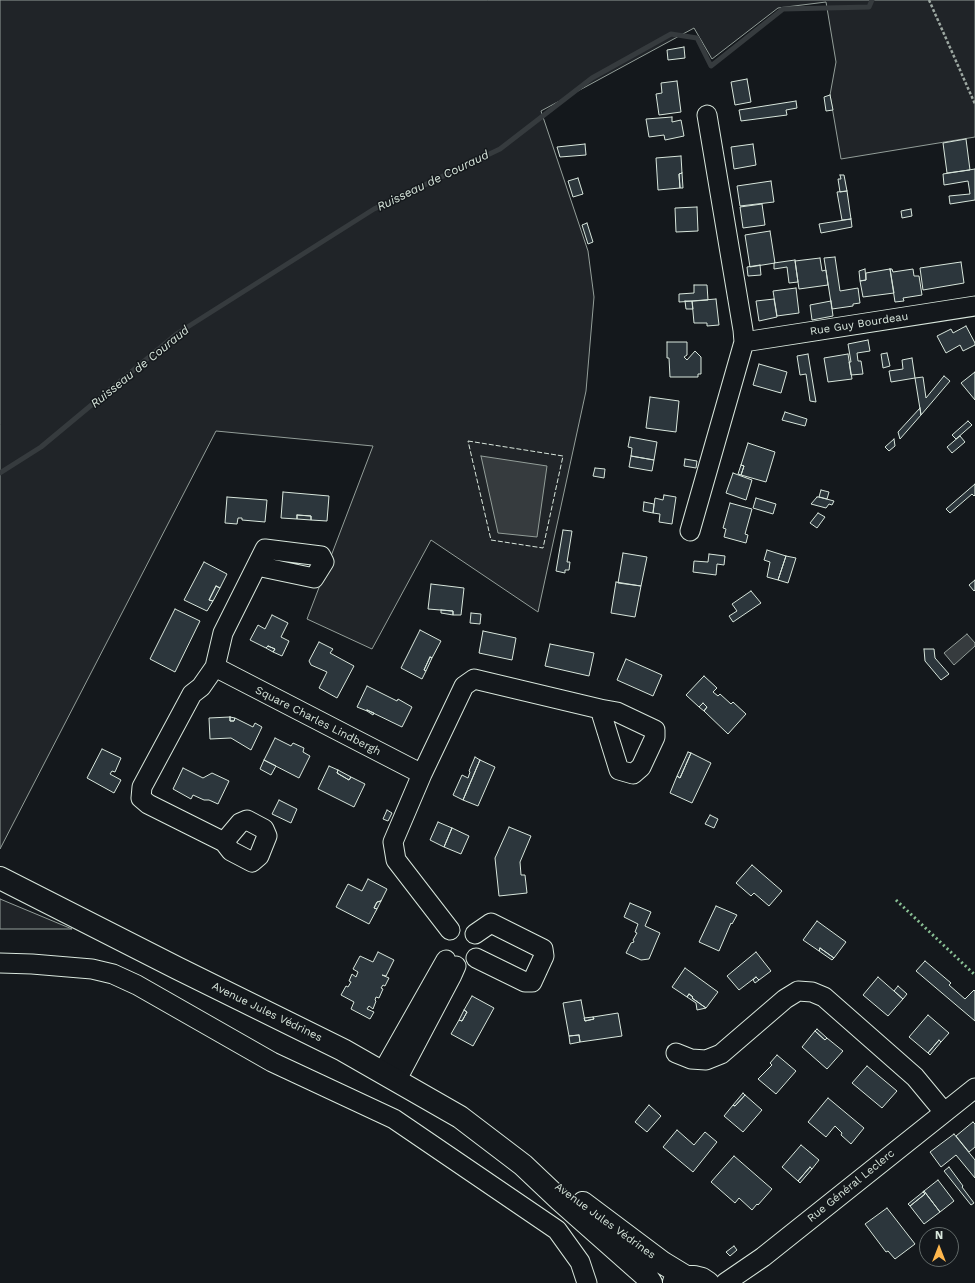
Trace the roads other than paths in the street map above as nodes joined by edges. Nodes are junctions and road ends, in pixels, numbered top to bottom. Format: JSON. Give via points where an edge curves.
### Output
{"nodes":[{"id":1,"x":707,"y":115,"type":"dead end"},
{"id":2,"x":975,"y":306,"type":"edge"},
{"id":3,"x":744,"y":342,"type":"junction"},
{"id":4,"x":690,"y":531,"type":"dead end"},
{"id":5,"x":257,"y":566,"type":"dead end"},
{"id":6,"x":215,"y":667,"type":"junction"},
{"id":7,"x":600,"y":710,"type":"dead end"},
{"id":8,"x":422,"y":774,"type":"junction"},
{"id":9,"x":224,"y":842,"type":"dead end"},
{"id":10,"x":0,"y":878,"type":"edge"},
{"id":11,"x":450,"y":930,"type":"junction"},
{"id":12,"x":475,"y":934,"type":"junction"},
{"id":13,"x":476,"y":958,"type":"junction"},
{"id":14,"x":0,"y":963,"type":"edge"},
{"id":15,"x":451,"y":963,"type":"junction"},
{"id":16,"x":676,"y":1053,"type":"dead end"},
{"id":17,"x":389,"y":1077,"type":"junction"},
{"id":18,"x":975,"y":1088,"type":"edge"},
{"id":19,"x":944,"y":1112,"type":"junction"},
{"id":20,"x":523,"y":1165,"type":"junction"},
{"id":21,"x":680,"y":1280,"type":"edge"},
{"id":22,"x":587,"y":1283,"type":"edge"},
{"id":23,"x":651,"y":1283,"type":"edge"},
{"id":24,"x":708,"y":1283,"type":"edge"},
{"id":25,"x":725,"y":1283,"type":"edge"}],
"edges":[{"from":1,"to":3,"type":"street"},
{"from":2,"to":3,"type":"street","name":"Rue Guy Bourdeau"},
{"from":3,"to":4,"type":"street"},
{"from":5,"to":6,"type":"street","via":[[223,633]]},
{"from":6,"to":8,"type":"street","name":"Square Charles Lindbergh"},
{"from":6,"to":9,"type":"street","via":[[201,687],[192,694],[142,787],[142,798],[148,804]]},
{"from":7,"to":8,"type":"street","via":[[474,680],[464,686]]},
{"from":8,"to":11,"type":"street","via":[[393,842],[396,860]]},
{"from":10,"to":17,"type":"main road","name":"Avenue Jules Védrines","via":[[343,1050]]},
{"from":11,"to":12,"type":"street","via":[[463,928]]},
{"from":11,"to":15,"type":"street","via":[[442,939],[441,950]]},
{"from":12,"to":13,"type":"street","via":[[480,946]]},
{"from":12,"to":13,"type":"street","via":[[491,923],[543,949],[544,956],[532,982],[525,982]]},
{"from":13,"to":15,"type":"street","via":[[465,965]]},
{"from":14,"to":22,"type":"street","via":[[92,969],[113,974],[138,985],[272,1062],[394,1119],[557,1230],[580,1262]]},
{"from":15,"to":17,"type":"street","via":[[452,975]]},
{"from":16,"to":19,"type":"street","via":[[691,1059],[706,1060],[721,1054],[785,999],[798,991],[812,992],[824,996],[915,1077]]},
{"from":17,"to":20,"type":"main road","name":"Avenue Jules Védrines","via":[[460,1117]]},
{"from":18,"to":19,"type":"street","name":"Rue Général Leclerc"},
{"from":19,"to":25,"type":"street","name":"Rue Général Leclerc","via":[[763,1256]]},
{"from":20,"to":21,"type":"main road","name":"Avenue Jules Védrines","via":[[566,1190],[663,1263]]},
{"from":20,"to":23,"type":"main road","name":"Avenue Jules Védrines"},
{"from":21,"to":24,"type":"main road","name":"Avenue Jules Védrines","via":[[694,1277]]}]}
